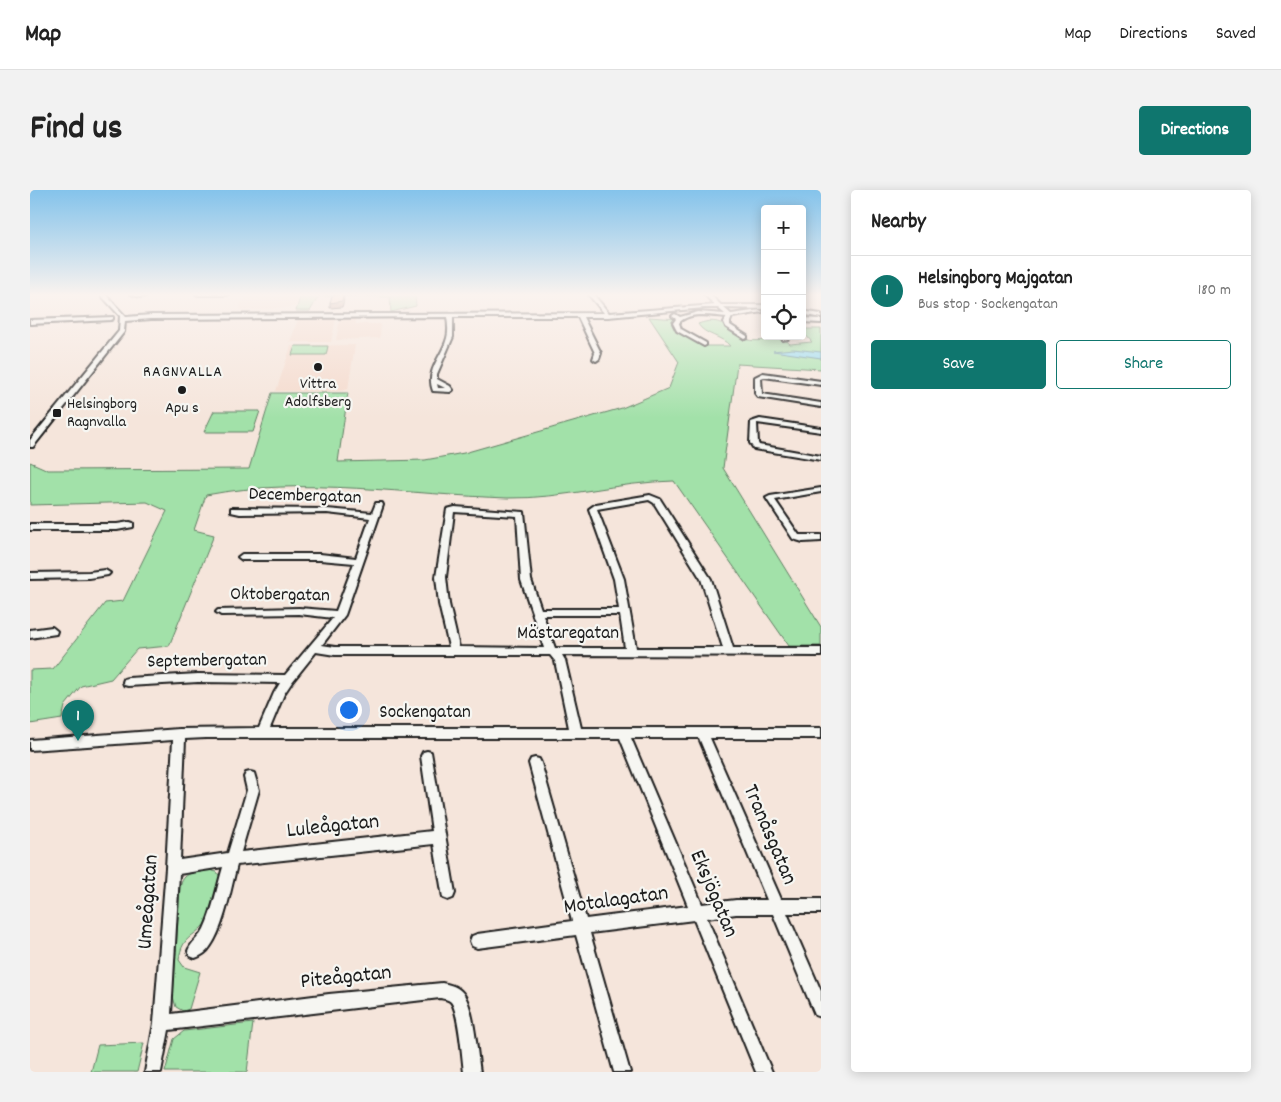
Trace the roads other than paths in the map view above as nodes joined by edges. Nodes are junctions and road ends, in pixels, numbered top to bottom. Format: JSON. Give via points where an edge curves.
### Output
{"nodes":[{"id":1,"x":119,"y":335,"type":"edge"},
{"id":2,"x":450,"y":335,"type":"edge"},
{"id":3,"x":590,"y":335,"type":"edge"},
{"id":4,"x":690,"y":335,"type":"edge"},
{"id":5,"x":742,"y":335,"type":"edge"},
{"id":6,"x":745,"y":337,"type":"dead end"},
{"id":7,"x":704,"y":344,"type":"dead end"},
{"id":8,"x":596,"y":359,"type":"dead end"},
{"id":9,"x":434,"y":380,"type":"dead end"},
{"id":10,"x":821,"y":383,"type":"edge"},
{"id":11,"x":821,"y":405,"type":"edge"},
{"id":12,"x":821,"y":430,"type":"edge"},
{"id":13,"x":30,"y":446,"type":"edge"},
{"id":14,"x":821,"y":458,"type":"edge"},
{"id":15,"x":821,"y":490,"type":"edge"},
{"id":16,"x":379,"y":505,"type":"dead end"},
{"id":17,"x":234,"y":510,"type":"dead end"},
{"id":18,"x":375,"y":516,"type":"junction"},
{"id":19,"x":130,"y":525,"type":"dead end"},
{"id":20,"x":30,"y":527,"type":"edge"},
{"id":21,"x":821,"y":538,"type":"edge"},
{"id":22,"x":242,"y":557,"type":"dead end"},
{"id":23,"x":359,"y":561,"type":"junction"},
{"id":24,"x":105,"y":573,"type":"dead end"},
{"id":25,"x":30,"y":576,"type":"edge"},
{"id":26,"x":221,"y":612,"type":"dead end"},
{"id":27,"x":537,"y":612,"type":"junction"},
{"id":28,"x":624,"y":612,"type":"junction"},
{"id":29,"x":340,"y":615,"type":"junction"},
{"id":30,"x":52,"y":631,"type":"dead end"},
{"id":31,"x":30,"y":634,"type":"edge"},
{"id":32,"x":315,"y":648,"type":"junction"},
{"id":33,"x":455,"y":651,"type":"junction"},
{"id":34,"x":553,"y":651,"type":"junction"},
{"id":35,"x":631,"y":651,"type":"junction"},
{"id":36,"x":729,"y":651,"type":"junction"},
{"id":37,"x":821,"y":652,"type":"edge"},
{"id":38,"x":288,"y":678,"type":"junction"},
{"id":39,"x":128,"y":682,"type":"dead end"},
{"id":40,"x":263,"y":732,"type":"junction"},
{"id":41,"x":576,"y":732,"type":"junction"},
{"id":42,"x":622,"y":732,"type":"junction"},
{"id":43,"x":702,"y":732,"type":"junction"},
{"id":44,"x":821,"y":733,"type":"edge"},
{"id":45,"x":180,"y":734,"type":"junction"},
{"id":46,"x":30,"y":745,"type":"edge"},
{"id":47,"x":427,"y":756,"type":"dead end"},
{"id":48,"x":535,"y":763,"type":"dead end"},
{"id":49,"x":250,"y":777,"type":"dead end"},
{"id":50,"x":438,"y":838,"type":"junction"},
{"id":51,"x":233,"y":859,"type":"junction"},
{"id":52,"x":173,"y":868,"type":"junction"},
{"id":53,"x":448,"y":893,"type":"dead end"},
{"id":54,"x":776,"y":905,"type":"junction"},
{"id":55,"x":821,"y":906,"type":"edge"},
{"id":56,"x":698,"y":912,"type":"junction"},
{"id":57,"x":581,"y":927,"type":"junction"},
{"id":58,"x":477,"y":941,"type":"dead end"},
{"id":59,"x":196,"y":951,"type":"dead end"},
{"id":60,"x":821,"y":1009,"type":"edge"},
{"id":61,"x":162,"y":1024,"type":"junction"},
{"id":62,"x":153,"y":1072,"type":"edge"},
{"id":63,"x":472,"y":1072,"type":"edge"},
{"id":64,"x":622,"y":1072,"type":"edge"},
{"id":65,"x":764,"y":1072,"type":"edge"}],
"edges":[{"from":1,"to":13,"type":"street"},
{"from":2,"to":9,"type":"street","via":[[434,367]]},
{"from":3,"to":8,"type":"street","via":[[598,352]]},
{"from":4,"to":7,"type":"street"},
{"from":5,"to":6,"type":"street"},
{"from":10,"to":11,"type":"street","via":[[758,376],[758,394],[763,397]]},
{"from":12,"to":14,"type":"street","via":[[754,422],[754,443],[757,447]]},
{"from":15,"to":21,"type":"street","via":[[770,498],[796,537]]},
{"from":16,"to":18,"type":"street"},
{"from":17,"to":18,"type":"street","name":"Decembergatan","via":[[327,511]]},
{"from":18,"to":23,"type":"street"},
{"from":19,"to":20,"type":"street"},
{"from":22,"to":23,"type":"street","via":[[320,557]]},
{"from":23,"to":29,"type":"street"},
{"from":24,"to":25,"type":"street"},
{"from":26,"to":29,"type":"street","name":"Oktobergatan","via":[[299,611]]},
{"from":27,"to":28,"type":"street"},
{"from":27,"to":33,"type":"street","via":[[526,580],[521,514],[455,508],[450,511],[440,577]]},
{"from":27,"to":34,"type":"street"},
{"from":28,"to":35,"type":"street"},
{"from":28,"to":36,"type":"street","via":[[619,579],[593,508],[648,497],[656,499],[706,579]]},
{"from":29,"to":32,"type":"street"},
{"from":30,"to":31,"type":"street"},
{"from":32,"to":33,"type":"street","name":"Mästaregatan","via":[[335,651]]},
{"from":32,"to":38,"type":"street"},
{"from":33,"to":34,"type":"street","name":"Mästaregatan"},
{"from":34,"to":35,"type":"street","name":"Mästaregatan"},
{"from":34,"to":41,"type":"street","via":[[560,660]]},
{"from":35,"to":36,"type":"street","name":"Mästaregatan"},
{"from":36,"to":37,"type":"street","name":"Mästaregatan"},
{"from":38,"to":39,"type":"street","name":"Septembergatan"},
{"from":38,"to":40,"type":"street"},
{"from":40,"to":41,"type":"street","name":"Sockengatan"},
{"from":40,"to":45,"type":"street","name":"Sockengatan"},
{"from":41,"to":42,"type":"street","name":"Sockengatan"},
{"from":42,"to":43,"type":"street","name":"Sockengatan"},
{"from":42,"to":56,"type":"street","name":"Eksjögatan"},
{"from":43,"to":44,"type":"street","name":"Sockengatan"},
{"from":43,"to":54,"type":"street","name":"Tranåsgatan"},
{"from":45,"to":46,"type":"street","name":"Sockengatan"},
{"from":45,"to":52,"type":"street","name":"Umeågatan"},
{"from":47,"to":50,"type":"street"},
{"from":48,"to":57,"type":"street"},
{"from":49,"to":51,"type":"street","via":[[253,790]]},
{"from":50,"to":51,"type":"street","name":"Luleågatan"},
{"from":50,"to":53,"type":"street"},
{"from":51,"to":52,"type":"street","name":"Luleågatan"},
{"from":51,"to":59,"type":"street","via":[[212,928]]},
{"from":52,"to":61,"type":"street","name":"Umeågatan"},
{"from":54,"to":55,"type":"street","name":"Motalagatan"},
{"from":54,"to":56,"type":"street","name":"Motalagatan"},
{"from":54,"to":60,"type":"street","name":"Tranåsgatan"},
{"from":56,"to":57,"type":"street","name":"Motalagatan"},
{"from":56,"to":65,"type":"street","name":"Eksjögatan"},
{"from":57,"to":58,"type":"street","name":"Motalagatan"},
{"from":57,"to":64,"type":"street"},
{"from":61,"to":62,"type":"street","name":"Umeågatan"},
{"from":61,"to":63,"type":"street","name":"Piteågatan","via":[[440,990],[456,997],[462,1008]]}]}
